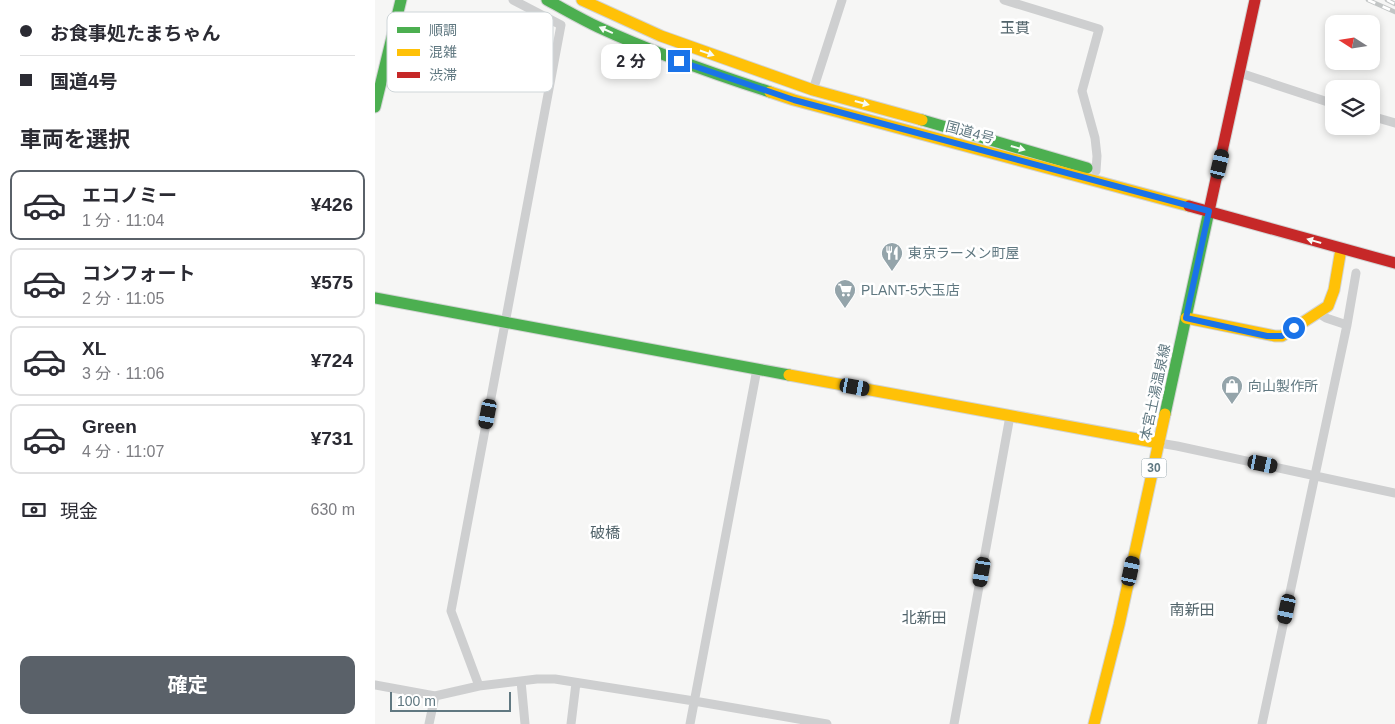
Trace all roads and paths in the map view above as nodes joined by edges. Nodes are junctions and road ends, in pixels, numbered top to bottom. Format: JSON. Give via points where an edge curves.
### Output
{"nodes":[{"id":1,"x":513,"y":0,"type":"edge"},
{"id":2,"x":547,"y":0,"type":"edge"},
{"id":3,"x":582,"y":0,"type":"edge"},
{"id":4,"x":842,"y":0,"type":"edge"},
{"id":5,"x":1004,"y":0,"type":"edge"},
{"id":6,"x":1255,"y":0,"type":"edge"},
{"id":7,"x":536,"y":12,"type":"edge"},
{"id":8,"x":553,"y":21,"type":"edge"},
{"id":9,"x":387,"y":57,"type":"edge"},
{"id":10,"x":553,"y":68,"type":"edge"},
{"id":11,"x":1240,"y":73,"type":"junction"},
{"id":12,"x":813,"y":90,"type":"junction"},
{"id":13,"x":549,"y":92,"type":"edge"},
{"id":14,"x":1325,"y":101,"type":"edge"},
{"id":15,"x":375,"y":106,"type":"edge"},
{"id":16,"x":1380,"y":119,"type":"edge"},
{"id":17,"x":1395,"y":124,"type":"edge"},
{"id":18,"x":1096,"y":171,"type":"junction"},
{"id":19,"x":1210,"y":206,"type":"junction"},
{"id":20,"x":1341,"y":249,"type":"junction"},
{"id":21,"x":1395,"y":254,"type":"edge"},
{"id":22,"x":1395,"y":263,"type":"edge"},
{"id":23,"x":1356,"y":273,"type":"dead end"},
{"id":24,"x":375,"y":298,"type":"edge"},
{"id":25,"x":1318,"y":313,"type":"junction"},
{"id":26,"x":1186,"y":318,"type":"junction"},
{"id":27,"x":506,"y":322,"type":"junction"},
{"id":28,"x":1347,"y":325,"type":"junction"},
{"id":29,"x":757,"y":369,"type":"junction"},
{"id":30,"x":1010,"y":416,"type":"junction"},
{"id":31,"x":1159,"y":444,"type":"junction"},
{"id":32,"x":1315,"y":475,"type":"junction"},
{"id":33,"x":1395,"y":492,"type":"edge"},
{"id":34,"x":521,"y":681,"type":"junction"},
{"id":35,"x":577,"y":683,"type":"junction"},
{"id":36,"x":375,"y":685,"type":"edge"},
{"id":37,"x":479,"y":686,"type":"junction"},
{"id":38,"x":435,"y":696,"type":"junction"},
{"id":39,"x":694,"y":701,"type":"junction"},
{"id":40,"x":429,"y":724,"type":"edge"},
{"id":41,"x":525,"y":724,"type":"edge"},
{"id":42,"x":571,"y":724,"type":"edge"},
{"id":43,"x":690,"y":724,"type":"edge"},
{"id":44,"x":827,"y":724,"type":"edge"},
{"id":45,"x":954,"y":724,"type":"edge"},
{"id":46,"x":1094,"y":724,"type":"edge"},
{"id":47,"x":1262,"y":724,"type":"edge"}],
"edges":[{"from":1,"to":7,"type":"street"},
{"from":19,"to":2,"type":"main road","name":"国道4号","one_way":true,"via":[[1036,166],[773,93],[644,47]]},
{"from":3,"to":12,"type":"main road","name":"国道4号","one_way":true,"via":[[661,36]]},
{"from":4,"to":12,"type":"street"},
{"from":5,"to":18,"type":"street","via":[[1099,29],[1082,91],[1095,138]]},
{"from":6,"to":11,"type":"main road","name":"本宮土湯温泉線"},
{"from":8,"to":10,"type":"street","via":[[561,25]]},
{"from":9,"to":15,"type":"main road"},
{"from":11,"to":14,"type":"street"},
{"from":11,"to":19,"type":"main road","name":"本宮土湯温泉線"},
{"from":12,"to":18,"type":"main road","name":"国道4号","one_way":true},
{"from":13,"to":27,"type":"street"},
{"from":16,"to":17,"type":"street"},
{"from":18,"to":19,"type":"main road","name":"国道4号"},
{"from":20,"to":19,"type":"main road","name":"国道4号","one_way":true},
{"from":19,"to":21,"type":"main road","name":"国道4号"},
{"from":19,"to":26,"type":"main road","name":"本宮土湯温泉線","number":"30"},
{"from":20,"to":22,"type":"main road","name":"国道4号"},
{"from":20,"to":25,"type":"main road","via":[[1332,299]]},
{"from":23,"to":28,"type":"street"},
{"from":24,"to":27,"type":"main road"},
{"from":25,"to":26,"type":"main road","via":[[1282,336]]},
{"from":25,"to":28,"type":"street"},
{"from":26,"to":31,"type":"main road","name":"本宮土湯温泉線","number":"30"},
{"from":27,"to":29,"type":"main road"},
{"from":27,"to":37,"type":"street","via":[[451,611]]},
{"from":28,"to":32,"type":"street"},
{"from":29,"to":30,"type":"main road"},
{"from":29,"to":39,"type":"street"},
{"from":30,"to":31,"type":"main road"},
{"from":30,"to":45,"type":"street"},
{"from":31,"to":32,"type":"street"},
{"from":31,"to":46,"type":"main road","name":"本宮土湯温泉線","number":"30"},
{"from":32,"to":33,"type":"street"},
{"from":32,"to":47,"type":"street"},
{"from":34,"to":35,"type":"street"},
{"from":34,"to":37,"type":"street"},
{"from":34,"to":41,"type":"street"},
{"from":35,"to":39,"type":"street"},
{"from":35,"to":42,"type":"street"},
{"from":36,"to":38,"type":"street"},
{"from":37,"to":38,"type":"street"},
{"from":38,"to":40,"type":"street"},
{"from":39,"to":43,"type":"street"},
{"from":39,"to":44,"type":"street"}]}
